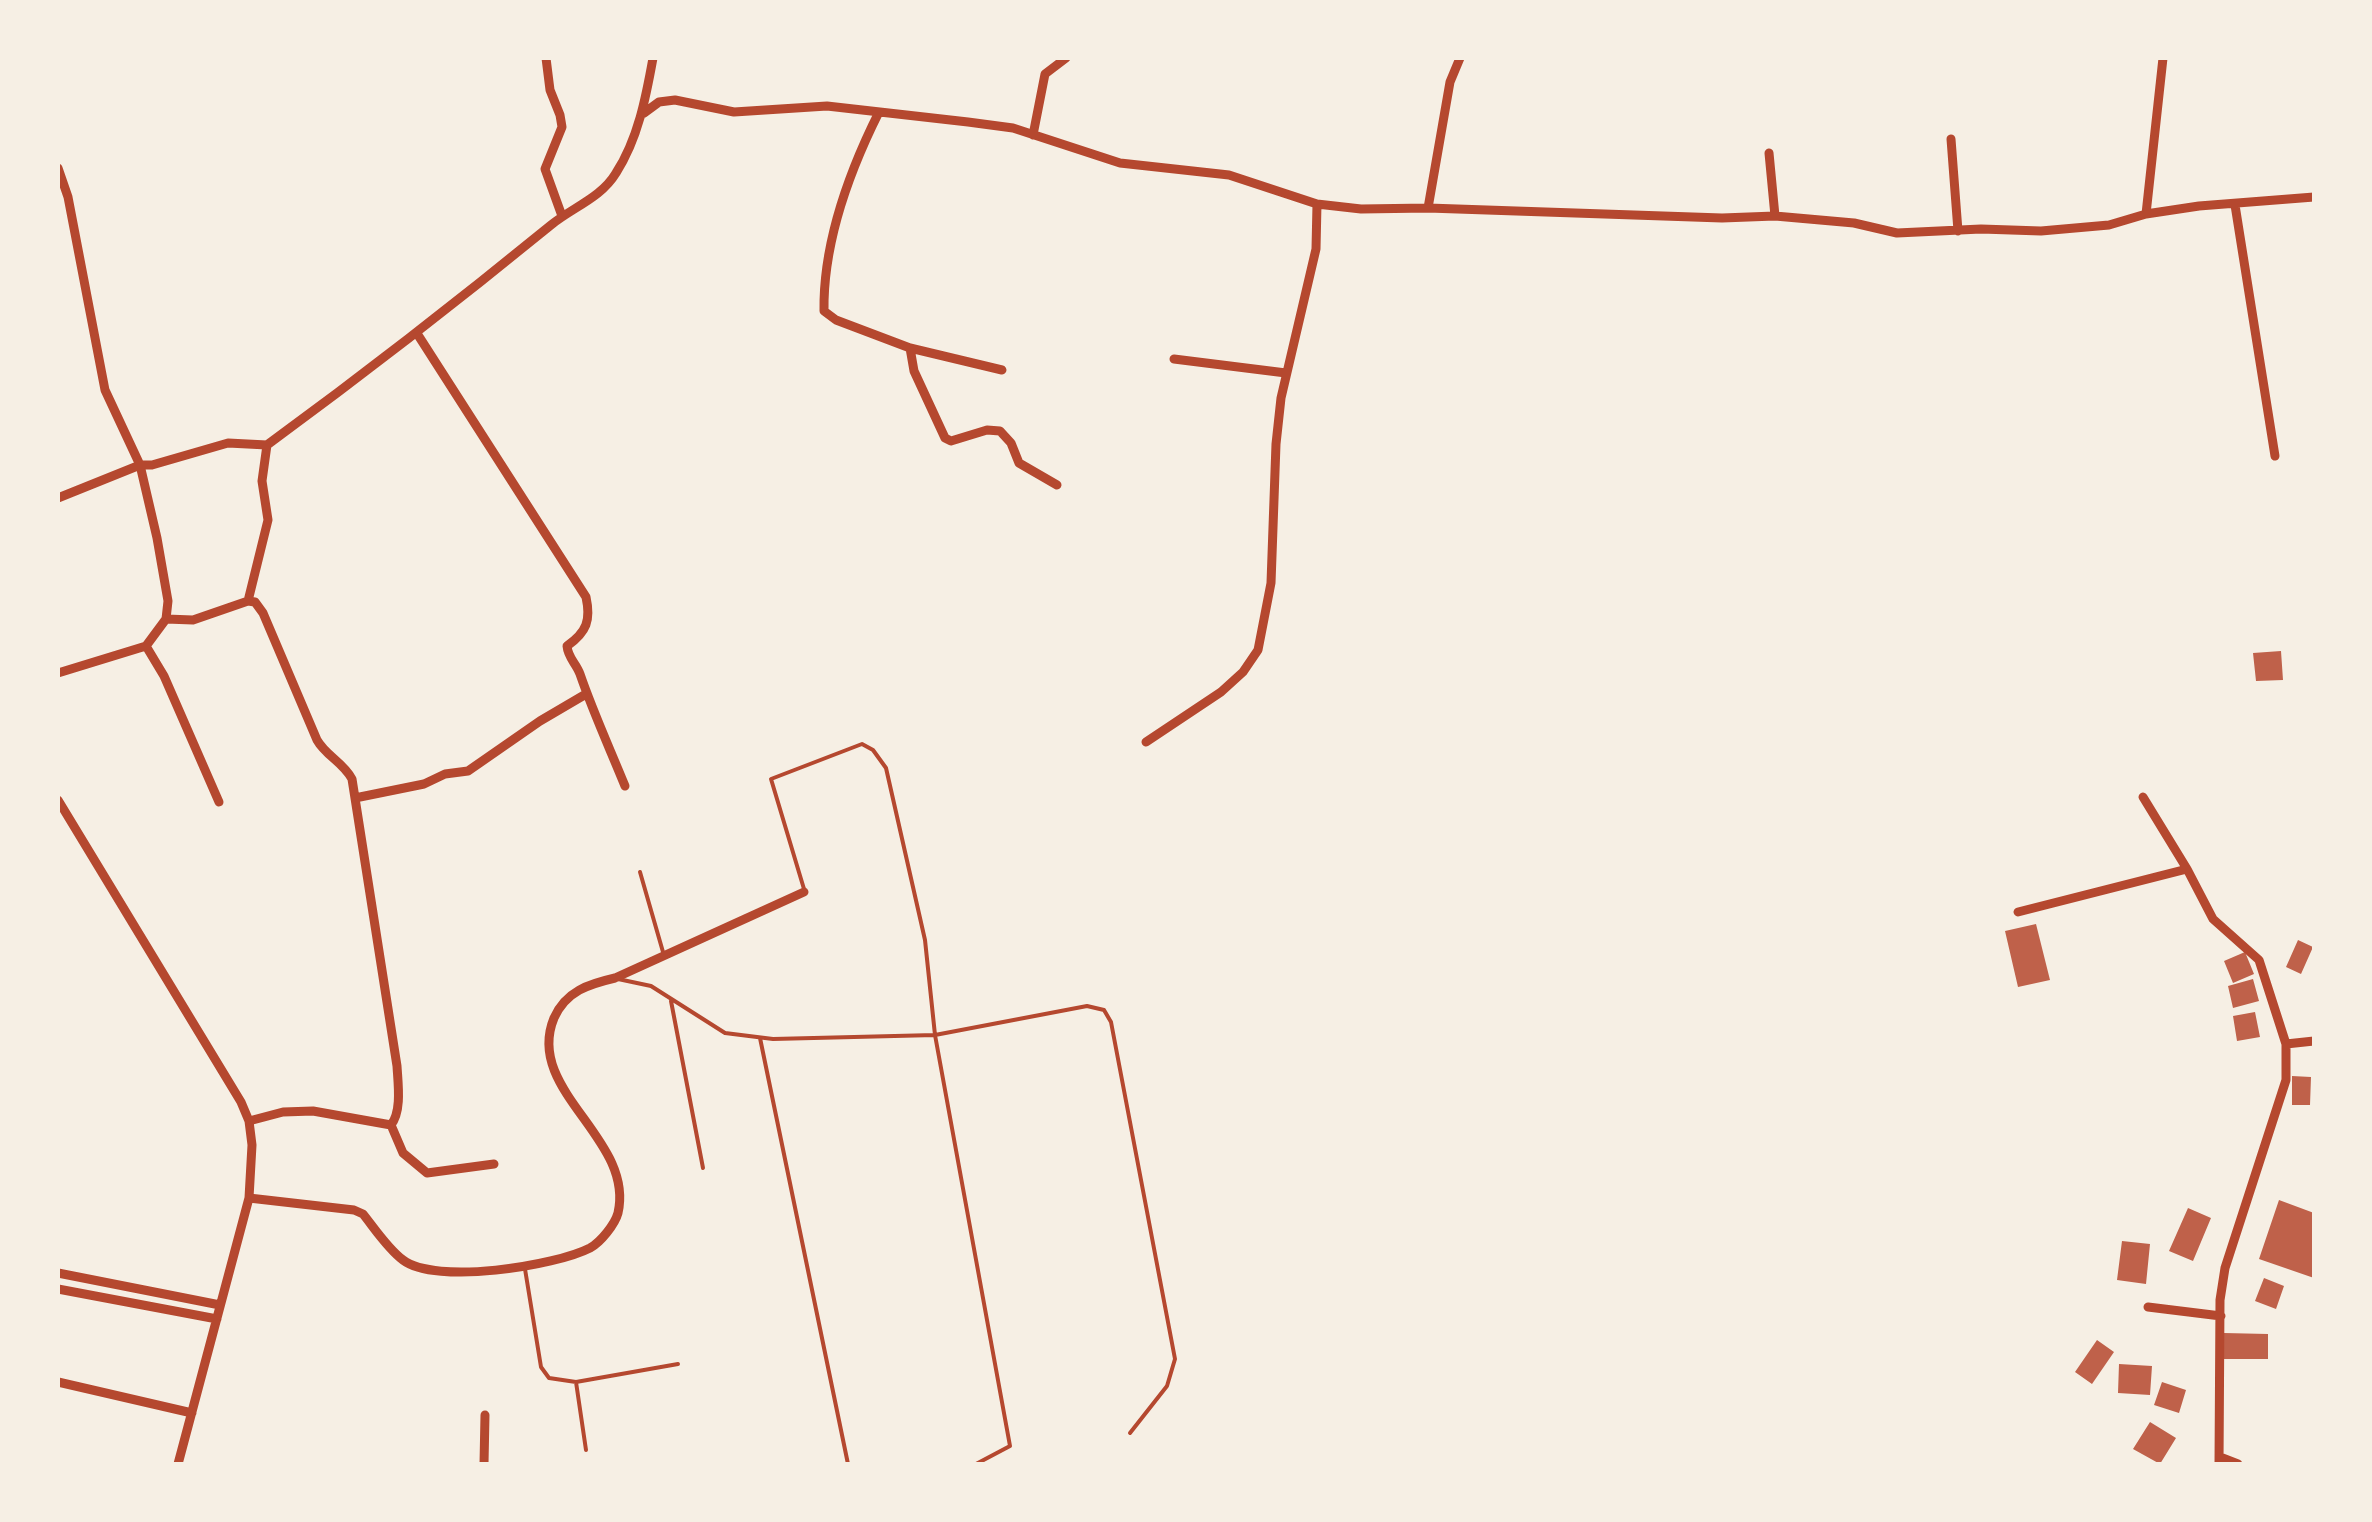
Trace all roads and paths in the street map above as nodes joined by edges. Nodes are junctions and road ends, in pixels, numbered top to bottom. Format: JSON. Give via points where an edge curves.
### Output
{"nodes":[{"id":1,"x":546,"y":58,"type":"edge"},
{"id":2,"x":653,"y":58,"type":"edge"},
{"id":3,"x":1066,"y":58,"type":"edge"},
{"id":4,"x":1460,"y":58,"type":"edge"},
{"id":5,"x":2164,"y":58,"type":"edge"},
{"id":6,"x":879,"y":112,"type":"junction"},
{"id":7,"x":644,"y":113,"type":"junction"},
{"id":8,"x":1032,"y":134,"type":"junction"},
{"id":9,"x":1951,"y":138,"type":"dead end"},
{"id":10,"x":1769,"y":152,"type":"dead end"},
{"id":11,"x":58,"y":173,"type":"edge"},
{"id":12,"x":2314,"y":198,"type":"edge"},
{"id":13,"x":1317,"y":204,"type":"junction"},
{"id":14,"x":2235,"y":205,"type":"junction"},
{"id":15,"x":1428,"y":208,"type":"junction"},
{"id":16,"x":2146,"y":214,"type":"junction"},
{"id":17,"x":562,"y":216,"type":"junction"},
{"id":18,"x":1775,"y":216,"type":"junction"},
{"id":19,"x":1958,"y":230,"type":"junction"},
{"id":20,"x":418,"y":335,"type":"junction"},
{"id":21,"x":910,"y":348,"type":"junction"},
{"id":22,"x":1174,"y":359,"type":"dead end"},
{"id":23,"x":1002,"y":370,"type":"dead end"},
{"id":24,"x":1286,"y":373,"type":"junction"},
{"id":25,"x":267,"y":445,"type":"junction"},
{"id":26,"x":2275,"y":456,"type":"dead end"},
{"id":27,"x":140,"y":465,"type":"junction"},
{"id":28,"x":1057,"y":486,"type":"dead end"},
{"id":29,"x":58,"y":498,"type":"edge"},
{"id":30,"x":248,"y":601,"type":"junction"},
{"id":31,"x":166,"y":619,"type":"junction"},
{"id":32,"x":146,"y":646,"type":"junction"},
{"id":33,"x":58,"y":673,"type":"edge"},
{"id":34,"x":586,"y":694,"type":"junction"},
{"id":35,"x":1146,"y":742,"type":"dead end"},
{"id":36,"x":626,"y":786,"type":"dead end"},
{"id":37,"x":2143,"y":797,"type":"dead end"},
{"id":38,"x":355,"y":798,"type":"junction"},
{"id":39,"x":58,"y":800,"type":"edge"},
{"id":40,"x":219,"y":802,"type":"dead end"},
{"id":41,"x":2188,"y":869,"type":"junction"},
{"id":42,"x":640,"y":872,"type":"dead end"},
{"id":43,"x":804,"y":892,"type":"joint"},
{"id":44,"x":2018,"y":912,"type":"dead end"},
{"id":45,"x":664,"y":956,"type":"junction"},
{"id":46,"x":615,"y":978,"type":"junction"},
{"id":47,"x":671,"y":998,"type":"junction"},
{"id":48,"x":935,"y":1036,"type":"junction"},
{"id":49,"x":760,"y":1038,"type":"junction"},
{"id":50,"x":2314,"y":1041,"type":"edge"},
{"id":51,"x":2286,"y":1044,"type":"junction"},
{"id":52,"x":249,"y":1121,"type":"junction"},
{"id":53,"x":391,"y":1125,"type":"junction"},
{"id":54,"x":494,"y":1164,"type":"dead end"},
{"id":55,"x":703,"y":1168,"type":"dead end"},
{"id":56,"x":249,"y":1198,"type":"junction"},
{"id":57,"x":525,"y":1267,"type":"junction"},
{"id":58,"x":58,"y":1274,"type":"edge"},
{"id":59,"x":92,"y":1280,"type":"junction"},
{"id":60,"x":58,"y":1288,"type":"edge"},
{"id":61,"x":90,"y":1296,"type":"junction"},
{"id":62,"x":220,"y":1305,"type":"junction"},
{"id":63,"x":2148,"y":1307,"type":"dead end"},
{"id":64,"x":2220,"y":1316,"type":"junction"},
{"id":65,"x":217,"y":1319,"type":"junction"},
{"id":66,"x":678,"y":1364,"type":"dead end"},
{"id":67,"x":58,"y":1382,"type":"edge"},
{"id":68,"x":576,"y":1382,"type":"junction"},
{"id":69,"x":192,"y":1413,"type":"junction"},
{"id":70,"x":485,"y":1415,"type":"dead end"},
{"id":71,"x":1130,"y":1433,"type":"dead end"},
{"id":72,"x":586,"y":1450,"type":"dead end"},
{"id":73,"x":2220,"y":1461,"type":"edge"},
{"id":74,"x":178,"y":1464,"type":"edge"},
{"id":75,"x":484,"y":1464,"type":"edge"},
{"id":76,"x":848,"y":1464,"type":"edge"},
{"id":77,"x":976,"y":1464,"type":"edge"},
{"id":78,"x":2238,"y":1464,"type":"edge"}],
"edges":[{"from":1,"to":17,"type":"street","via":[[562,127],[545,169]]},
{"from":2,"to":7,"type":"street"},
{"from":3,"to":8,"type":"street","via":[[1046,74]]},
{"from":4,"to":15,"type":"street"},
{"from":5,"to":16,"type":"street"},
{"from":6,"to":7,"type":"street","via":[[826,106],[734,112],[675,100]]},
{"from":6,"to":8,"type":"street"},
{"from":6,"to":21,"type":"street","via":[[844,196],[824,311]]},
{"from":7,"to":17,"type":"street","via":[[618,171],[599,194]]},
{"from":8,"to":13,"type":"street","via":[[1120,163],[1242,178]]},
{"from":9,"to":19,"type":"street"},
{"from":10,"to":18,"type":"street"},
{"from":11,"to":27,"type":"street","via":[[104,390]]},
{"from":12,"to":14,"type":"street"},
{"from":13,"to":15,"type":"street"},
{"from":13,"to":24,"type":"street","via":[[1316,249]]},
{"from":14,"to":16,"type":"street"},
{"from":14,"to":26,"type":"street"},
{"from":15,"to":18,"type":"street"},
{"from":16,"to":19,"type":"street","via":[[2071,228]]},
{"from":17,"to":20,"type":"street"},
{"from":18,"to":19,"type":"street","via":[[1898,233]]},
{"from":20,"to":25,"type":"street"},
{"from":20,"to":34,"type":"street","via":[[586,598],[590,616],[567,653]]},
{"from":21,"to":23,"type":"street"},
{"from":21,"to":28,"type":"street","via":[[945,438],[1000,431],[1019,463]]},
{"from":22,"to":24,"type":"street"},
{"from":24,"to":35,"type":"street","via":[[1271,582],[1258,650],[1221,692]]},
{"from":25,"to":27,"type":"street","via":[[228,443]]},
{"from":25,"to":30,"type":"street","via":[[262,481],[268,520]]},
{"from":27,"to":29,"type":"street"},
{"from":27,"to":31,"type":"street","via":[[158,538]]},
{"from":30,"to":31,"type":"street","via":[[193,620]]},
{"from":30,"to":38,"type":"street","via":[[263,613],[316,740],[348,770]]},
{"from":31,"to":32,"type":"street"},
{"from":32,"to":33,"type":"street"},
{"from":32,"to":40,"type":"street"},
{"from":34,"to":36,"type":"street"},
{"from":34,"to":38,"type":"street","via":[[468,771]]},
{"from":37,"to":41,"type":"street"},
{"from":38,"to":53,"type":"street","via":[[398,1066]]},
{"from":39,"to":52,"type":"street"},
{"from":41,"to":44,"type":"street"},
{"from":41,"to":51,"type":"street","via":[[2219,927],[2259,960]]},
{"from":42,"to":45,"type":"lane"},
{"from":43,"to":45,"type":"street"},
{"from":43,"to":48,"type":"lane","via":[[771,779],[862,744],[886,768],[926,940]]},
{"from":45,"to":46,"type":"street"},
{"from":46,"to":47,"type":"lane"},
{"from":46,"to":57,"type":"street","via":[[569,996],[550,1029],[549,1047],[560,1083],[612,1162],[618,1216],[590,1248]]},
{"from":47,"to":49,"type":"lane","via":[[725,1034]]},
{"from":47,"to":55,"type":"lane"},
{"from":48,"to":49,"type":"lane"},
{"from":48,"to":71,"type":"lane","via":[[1087,1006],[1104,1010],[1111,1022],[1175,1359],[1167,1386]]},
{"from":48,"to":77,"type":"lane","via":[[1010,1446]]},
{"from":49,"to":76,"type":"lane"},
{"from":50,"to":51,"type":"street"},
{"from":51,"to":64,"type":"street","via":[[2286,1080],[2225,1268]]},
{"from":52,"to":53,"type":"street","via":[[313,1110]]},
{"from":52,"to":56,"type":"street"},
{"from":53,"to":54,"type":"street","via":[[404,1153],[427,1173]]},
{"from":56,"to":57,"type":"street","via":[[354,1210],[404,1262],[436,1271]]},
{"from":56,"to":62,"type":"street"},
{"from":57,"to":68,"type":"lane","via":[[541,1367],[549,1378]]},
{"from":58,"to":59,"type":"street"},
{"from":59,"to":61,"type":"street"},
{"from":59,"to":62,"type":"street"},
{"from":60,"to":61,"type":"street"},
{"from":61,"to":65,"type":"street"},
{"from":62,"to":65,"type":"street"},
{"from":63,"to":64,"type":"street"},
{"from":64,"to":73,"type":"street"},
{"from":65,"to":69,"type":"street"},
{"from":66,"to":68,"type":"lane"},
{"from":67,"to":69,"type":"street"},
{"from":68,"to":72,"type":"lane"},
{"from":69,"to":74,"type":"street"},
{"from":70,"to":75,"type":"street"},
{"from":73,"to":78,"type":"street"}]}
